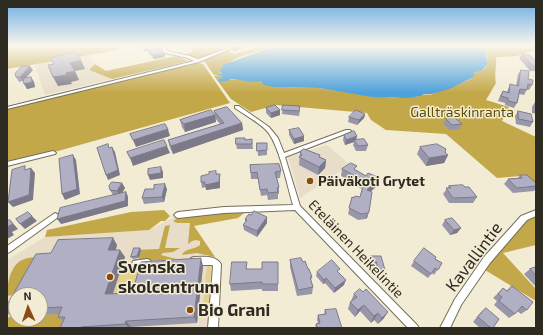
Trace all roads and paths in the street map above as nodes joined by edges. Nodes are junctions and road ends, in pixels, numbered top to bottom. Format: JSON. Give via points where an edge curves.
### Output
{"nodes":[{"id":1,"x":195,"y":62,"type":"edge"},
{"id":2,"x":237,"y":106,"type":"dead end"},
{"id":3,"x":7,"y":108,"type":"edge"},
{"id":4,"x":348,"y":131,"type":"dead end"},
{"id":5,"x":53,"y":153,"type":"dead end"},
{"id":6,"x":282,"y":156,"type":"junction"},
{"id":7,"x":7,"y":164,"type":"edge"},
{"id":8,"x":298,"y":207,"type":"junction"},
{"id":9,"x":536,"y":213,"type":"edge"},
{"id":10,"x":178,"y":215,"type":"dead end"},
{"id":11,"x":55,"y":216,"type":"dead end"},
{"id":12,"x":7,"y":250,"type":"edge"},
{"id":13,"x":182,"y":261,"type":"edge"},
{"id":14,"x":159,"y":263,"type":"edge"},
{"id":15,"x":136,"y":264,"type":"dead end"},
{"id":16,"x":213,"y":328,"type":"edge"},
{"id":17,"x":414,"y":328,"type":"edge"},
{"id":18,"x":445,"y":328,"type":"edge"}],
"edges":[{"from":1,"to":3,"type":"street"},
{"from":2,"to":6,"type":"street","name":"Eteläinen Heikelintie","via":[[267,128],[275,138]]},
{"from":4,"to":6,"type":"street"},
{"from":5,"to":7,"type":"street"},
{"from":6,"to":8,"type":"street","name":"Eteläinen Heikelintie"},
{"from":8,"to":10,"type":"street"},
{"from":8,"to":17,"type":"street","name":"Eteläinen Heikelintie"},
{"from":9,"to":18,"type":"street","name":"Kavallintie","via":[[524,218],[487,260],[458,302]]},
{"from":11,"to":12,"type":"street"},
{"from":13,"to":16,"type":"street","via":[[204,260],[217,264]]},
{"from":14,"to":15,"type":"street"}]}
